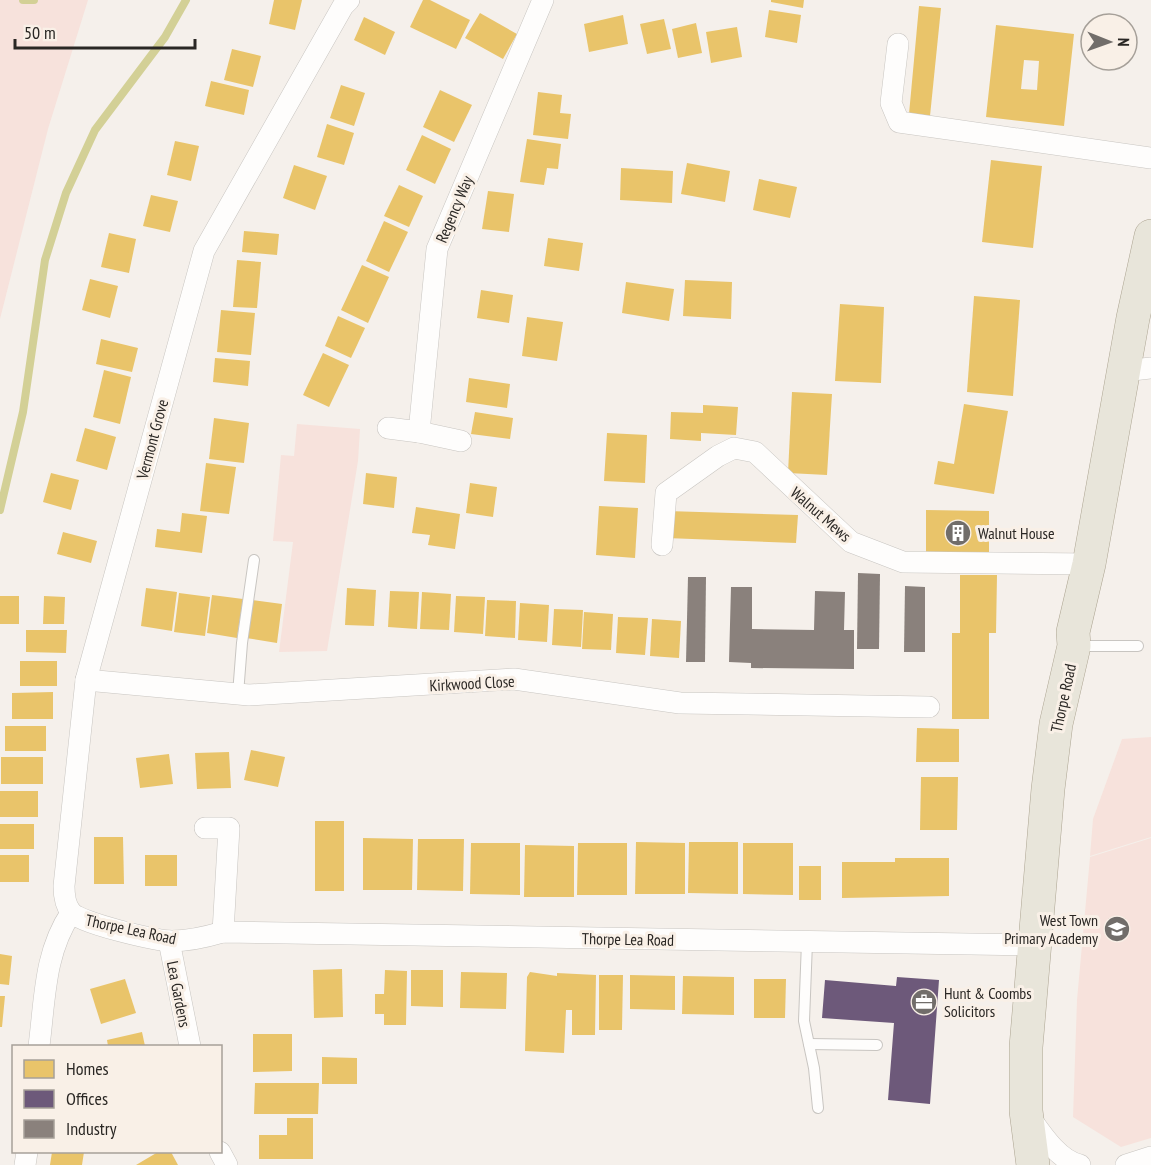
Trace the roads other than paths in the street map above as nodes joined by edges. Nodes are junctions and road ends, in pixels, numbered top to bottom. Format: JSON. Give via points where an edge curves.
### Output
{"nodes":[{"id":1,"x":350,"y":0,"type":"edge"},
{"id":2,"x":543,"y":0,"type":"edge"},
{"id":3,"x":898,"y":44,"type":"dead end"},
{"id":4,"x":1151,"y":158,"type":"edge"},
{"id":5,"x":1151,"y":236,"type":"edge"},
{"id":6,"x":1137,"y":370,"type":"edge"},
{"id":7,"x":388,"y":428,"type":"dead end"},
{"id":8,"x":419,"y":432,"type":"junction"},
{"id":9,"x":461,"y":441,"type":"dead end"},
{"id":10,"x":662,"y":545,"type":"dead end"},
{"id":11,"x":254,"y":560,"type":"dead end"},
{"id":12,"x":1089,"y":564,"type":"junction"},
{"id":13,"x":1074,"y":646,"type":"junction"},
{"id":14,"x":1138,"y":646,"type":"dead end"},
{"id":15,"x":86,"y":680,"type":"junction"},
{"id":16,"x":238,"y":694,"type":"junction"},
{"id":17,"x":929,"y":707,"type":"dead end"},
{"id":18,"x":205,"y":828,"type":"dead end"},
{"id":19,"x":71,"y":913,"type":"junction"},
{"id":20,"x":223,"y":932,"type":"junction"},
{"id":21,"x":169,"y":941,"type":"junction"},
{"id":22,"x":807,"y":942,"type":"junction"},
{"id":23,"x":1033,"y":945,"type":"junction"},
{"id":24,"x":809,"y":1044,"type":"junction"},
{"id":25,"x":39,"y":1045,"type":"edge"},
{"id":26,"x":189,"y":1045,"type":"edge"},
{"id":27,"x":877,"y":1045,"type":"dead end"},
{"id":28,"x":818,"y":1108,"type":"dead end"},
{"id":29,"x":1026,"y":1111,"type":"junction"},
{"id":30,"x":1151,"y":1157,"type":"edge"},
{"id":31,"x":1033,"y":1165,"type":"edge"},
{"id":32,"x":1080,"y":1165,"type":"edge"},
{"id":33,"x":1126,"y":1165,"type":"edge"}],
"edges":[{"from":1,"to":15,"type":"street","name":"Vermont Grove","via":[[343,6],[204,251]]},
{"from":2,"to":8,"type":"street","name":"Regency Way","via":[[437,249]]},
{"from":3,"to":4,"type":"street","via":[[891,103],[899,122]]},
{"from":5,"to":6,"type":"main road","name":"Thorpe Road"},
{"from":6,"to":12,"type":"main road","name":"Thorpe Road"},
{"from":7,"to":8,"type":"street"},
{"from":8,"to":9,"type":"street"},
{"from":10,"to":12,"type":"street","name":"Walnut Mews","via":[[666,493],[734,448],[755,452],[851,542],[903,562]]},
{"from":11,"to":16,"type":"lane"},
{"from":12,"to":13,"type":"main road","name":"Thorpe Road","via":[[1073,632]]},
{"from":13,"to":14,"type":"lane"},
{"from":13,"to":23,"type":"main road","name":"Thorpe Road","via":[[1056,724]]},
{"from":15,"to":16,"type":"street","name":"Kirkwood Close"},
{"from":15,"to":19,"type":"street","name":"Vermont Grove","via":[[64,886]]},
{"from":16,"to":17,"type":"street","name":"Kirkwood Close","via":[[514,679],[680,703]]},
{"from":18,"to":20,"type":"street","via":[[229,828]]},
{"from":19,"to":21,"type":"street","name":"Thorpe Lea Road","via":[[85,922]]},
{"from":19,"to":25,"type":"street","name":"Thorpe Lea Road","via":[[50,957]]},
{"from":20,"to":21,"type":"street","name":"Thorpe Lea Road"},
{"from":20,"to":22,"type":"street","name":"Thorpe Lea Road"},
{"from":21,"to":26,"type":"street","name":"Lea Gardens"},
{"from":22,"to":23,"type":"street","name":"Thorpe Lea Road"},
{"from":22,"to":24,"type":"lane","via":[[804,1021]]},
{"from":23,"to":29,"type":"main road","name":"Thorpe Road"},
{"from":24,"to":27,"type":"lane"},
{"from":24,"to":28,"type":"lane"},
{"from":29,"to":31,"type":"main road","name":"Thorpe Road"},
{"from":29,"to":32,"type":"street","via":[[1046,1141]]},
{"from":30,"to":33,"type":"street"}]}
